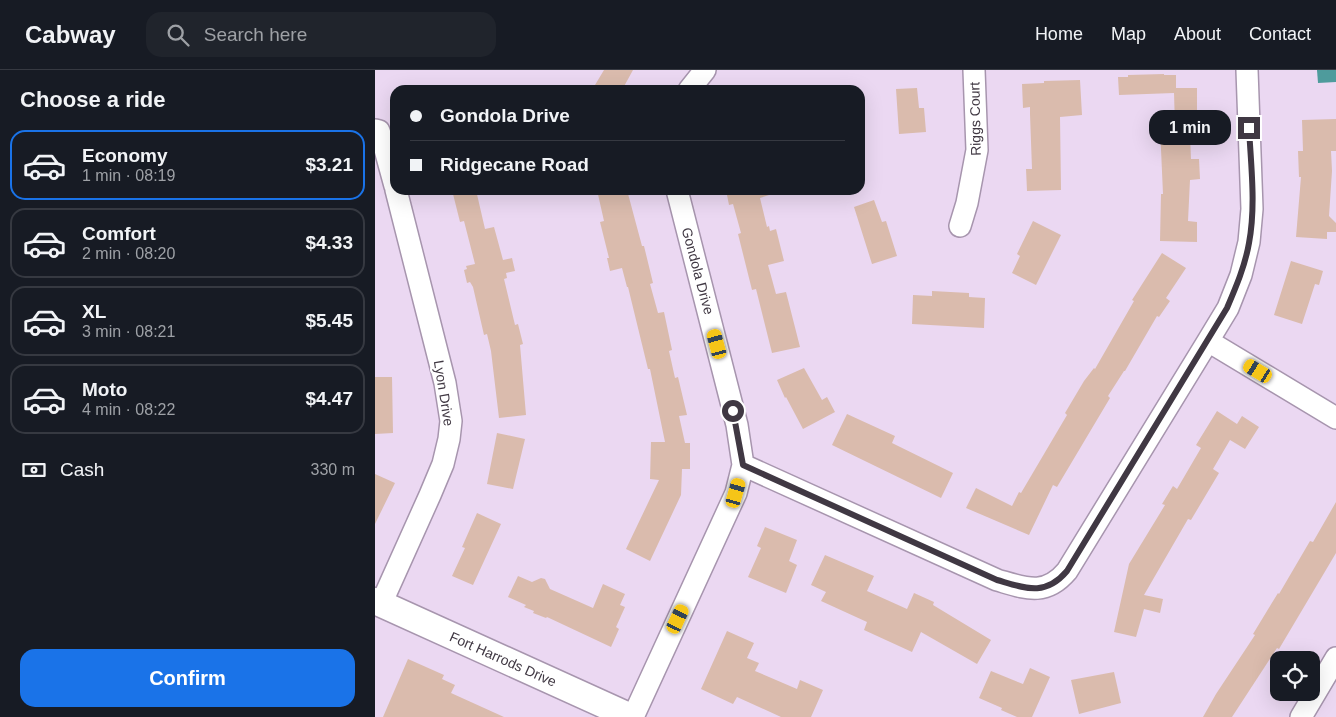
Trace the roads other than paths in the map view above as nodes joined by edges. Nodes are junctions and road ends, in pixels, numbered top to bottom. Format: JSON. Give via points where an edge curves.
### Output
{"nodes":[{"id":1,"x":705,"y":70,"type":"edge"},
{"id":2,"x":974,"y":70,"type":"edge"},
{"id":3,"x":1247,"y":70,"type":"edge"},
{"id":4,"x":693,"y":85,"type":"edge"},
{"id":5,"x":375,"y":130,"type":"edge"},
{"id":6,"x":390,"y":168,"type":"edge"},
{"id":7,"x":397,"y":195,"type":"edge"},
{"id":8,"x":678,"y":195,"type":"edge"},
{"id":9,"x":960,"y":226,"type":"dead end"},
{"id":10,"x":1209,"y":341,"type":"junction"},
{"id":11,"x":1336,"y":418,"type":"edge"},
{"id":12,"x":743,"y":465,"type":"junction"},
{"id":13,"x":377,"y":607,"type":"edge"},
{"id":14,"x":1336,"y":658,"type":"edge"},
{"id":15,"x":632,"y":717,"type":"edge"},
{"id":16,"x":1302,"y":717,"type":"edge"}],
"edges":[{"from":1,"to":4,"type":"street"},
{"from":2,"to":9,"type":"street","name":"Riggs Court","via":[[977,150]]},
{"from":3,"to":10,"type":"street","via":[[1252,209],[1249,242],[1241,275]]},
{"from":5,"to":6,"type":"street","via":[[379,131]]},
{"from":7,"to":13,"type":"street","name":"Lyon Drive","via":[[445,383],[451,421],[443,464]]},
{"from":8,"to":12,"type":"street","name":"Gondola Drive","via":[[727,382]]},
{"from":10,"to":11,"type":"street"},
{"from":10,"to":12,"type":"street","via":[[1067,571],[1050,586],[1029,587],[997,580]]},
{"from":12,"to":15,"type":"street","name":"Gondola Drive","via":[[736,493]]},
{"from":13,"to":15,"type":"street","name":"Fort Harrods Drive"},
{"from":14,"to":16,"type":"street"}]}
